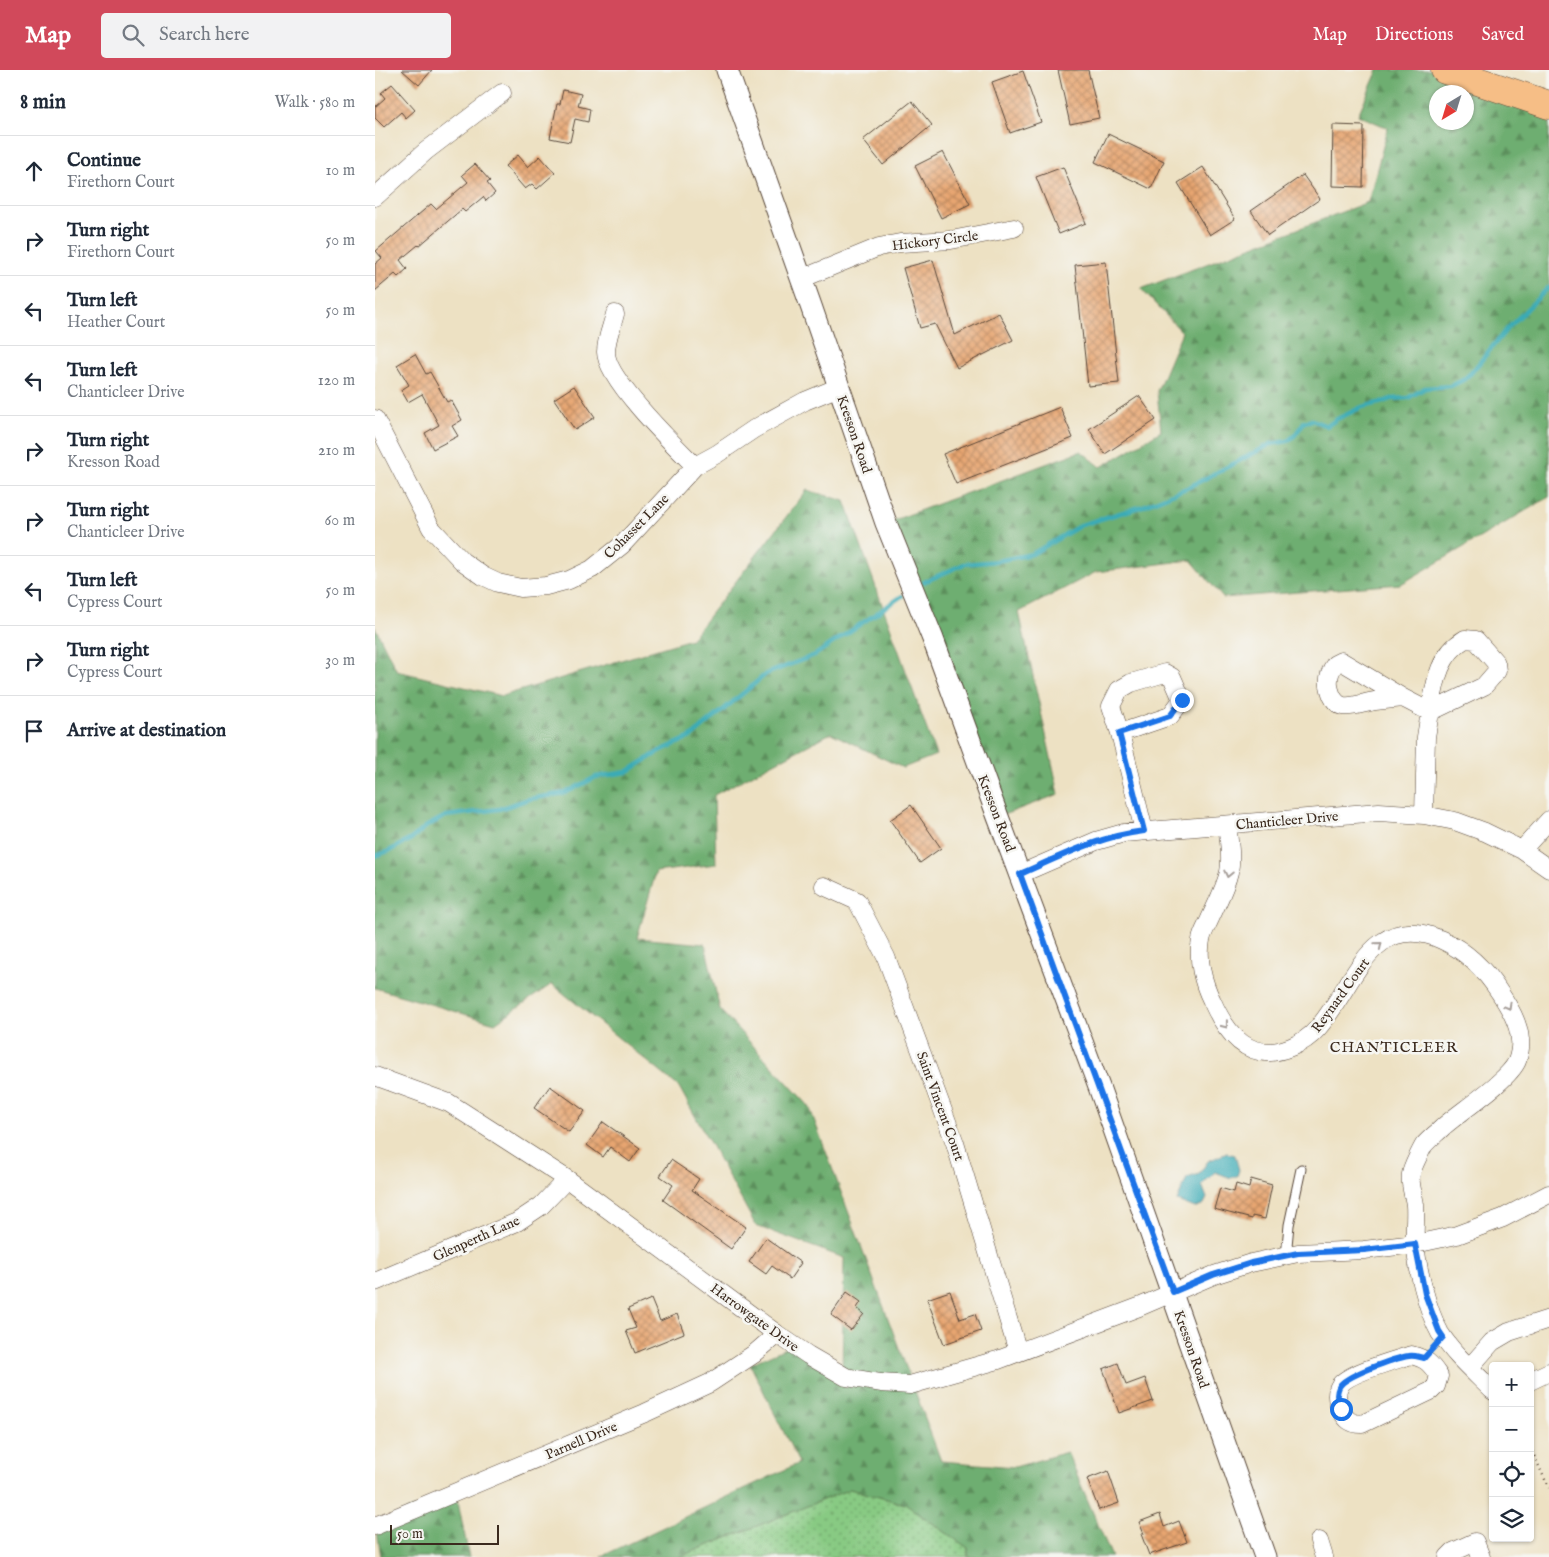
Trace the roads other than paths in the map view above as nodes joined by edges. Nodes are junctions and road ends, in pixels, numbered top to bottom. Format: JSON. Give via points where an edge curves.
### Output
{"nodes":[{"id":1,"x":727,"y":70,"type":"edge"},
{"id":2,"x":1445,"y":70,"type":"edge"},
{"id":3,"x":502,"y":93,"type":"dead end"},
{"id":4,"x":1549,"y":105,"type":"edge"},
{"id":5,"x":375,"y":197,"type":"edge"},
{"id":6,"x":1014,"y":228,"type":"dead end"},
{"id":7,"x":801,"y":279,"type":"junction"},
{"id":8,"x":615,"y":314,"type":"dead end"},
{"id":9,"x":839,"y":387,"type":"junction"},
{"id":10,"x":375,"y":420,"type":"edge"},
{"id":11,"x":695,"y":466,"type":"junction"},
{"id":12,"x":1403,"y":698,"type":"dead end"},
{"id":13,"x":1119,"y":733,"type":"dead end"},
{"id":14,"x":1424,"y":815,"type":"junction"},
{"id":15,"x":1549,"y":820,"type":"edge"},
{"id":16,"x":1227,"y":825,"type":"junction"},
{"id":17,"x":1144,"y":831,"type":"junction"},
{"id":18,"x":1522,"y":850,"type":"junction"},
{"id":19,"x":1549,"y":868,"type":"edge"},
{"id":20,"x":1020,"y":874,"type":"junction"},
{"id":21,"x":824,"y":886,"type":"dead end"},
{"id":22,"x":375,"y":1076,"type":"edge"},
{"id":23,"x":1301,"y":1169,"type":"dead end"},
{"id":24,"x":567,"y":1179,"type":"junction"},
{"id":25,"x":1549,"y":1194,"type":"edge"},
{"id":26,"x":1415,"y":1244,"type":"junction"},
{"id":27,"x":1286,"y":1256,"type":"junction"},
{"id":28,"x":375,"y":1282,"type":"edge"},
{"id":29,"x":1173,"y":1292,"type":"junction"},
{"id":30,"x":1549,"y":1319,"type":"edge"},
{"id":31,"x":777,"y":1334,"type":"junction"},
{"id":32,"x":1443,"y":1337,"type":"junction"},
{"id":33,"x":1018,"y":1352,"type":"junction"},
{"id":34,"x":1424,"y":1358,"type":"junction"},
{"id":35,"x":1470,"y":1367,"type":"junction"},
{"id":36,"x":1549,"y":1372,"type":"edge"},
{"id":37,"x":1534,"y":1379,"type":"edge"},
{"id":38,"x":1489,"y":1387,"type":"edge"},
{"id":39,"x":375,"y":1526,"type":"edge"},
{"id":40,"x":1478,"y":1549,"type":"edge"},
{"id":41,"x":1265,"y":1557,"type":"edge"},
{"id":42,"x":1448,"y":1557,"type":"edge"}],
"edges":[{"from":1,"to":7,"type":"street","name":"Kresson Road"},
{"from":2,"to":4,"type":"main road"},
{"from":3,"to":5,"type":"street","via":[[426,151]]},
{"from":6,"to":7,"type":"street","name":"Hickory Circle","via":[[951,240],[879,247]]},
{"from":7,"to":9,"type":"street","name":"Kresson Road"},
{"from":8,"to":11,"type":"street","via":[[606,352],[609,366],[651,422]]},
{"from":9,"to":11,"type":"street","name":"Cohasset Lane","via":[[754,428]]},
{"from":9,"to":20,"type":"street","name":"Kresson Road","via":[[885,523],[933,639]]},
{"from":10,"to":11,"type":"street","name":"Cohasset Lane","via":[[431,528],[462,561],[483,576],[521,588],[547,586],[592,569],[622,545]]},
{"from":12,"to":14,"type":"street","via":[[1430,712]]},
{"from":13,"to":17,"type":"street"},
{"from":14,"to":16,"type":"street","name":"Chanticleer Drive","via":[[1379,812]]},
{"from":14,"to":18,"type":"street","name":"Chanticleer Drive","via":[[1455,821]]},
{"from":15,"to":18,"type":"street"},
{"from":16,"to":17,"type":"street","name":"Chanticleer Drive"},
{"from":16,"to":26,"type":"street","name":"Reynard Court","one_way":true,"via":[[1229,871],[1201,938],[1200,964],[1222,1023],[1252,1050],[1265,1053],[1282,1051],[1299,1044],[1330,1013],[1357,969],[1375,948],[1391,936],[1407,932],[1432,936],[1451,944],[1470,958],[1500,992],[1517,1022],[1521,1042],[1517,1061],[1507,1076],[1424,1145],[1411,1174]]},
{"from":17,"to":20,"type":"street","name":"Chanticleer Drive","via":[[1096,841]]},
{"from":18,"to":19,"type":"street","name":"Chanticleer Drive"},
{"from":20,"to":29,"type":"street","name":"Kresson Road"},
{"from":21,"to":33,"type":"street","name":"Saint Vincent Court","via":[[857,901],[886,957],[955,1143]]},
{"from":22,"to":24,"type":"street","name":"Harrowgate Drive","via":[[449,1102]]},
{"from":23,"to":27,"type":"lane"},
{"from":24,"to":28,"type":"street","name":"Glenperth Lane","via":[[541,1206],[517,1222]]},
{"from":24,"to":31,"type":"street","name":"Harrowgate Drive"},
{"from":25,"to":26,"type":"street","via":[[1503,1218],[1457,1235]]},
{"from":26,"to":27,"type":"street"},
{"from":26,"to":32,"type":"street","name":"Reynard Court","via":[[1425,1294]]},
{"from":27,"to":29,"type":"street","via":[[1213,1275]]},
{"from":29,"to":33,"type":"street","name":"Harrowgate Drive"},
{"from":29,"to":41,"type":"street","name":"Kresson Road"},
{"from":30,"to":35,"type":"street","via":[[1509,1332],[1492,1342]]},
{"from":31,"to":33,"type":"street","name":"Harrowgate Drive","via":[[846,1377],[881,1383],[910,1385]]},
{"from":31,"to":39,"type":"street","name":"Parnell Drive","via":[[754,1354],[710,1383]]},
{"from":32,"to":34,"type":"street"},
{"from":32,"to":35,"type":"street","name":"Reynard Court"},
{"from":34,"to":34,"type":"street","via":[[1439,1376],[1431,1391],[1362,1424],[1348,1420],[1336,1394],[1344,1380],[1411,1355]]},
{"from":35,"to":38,"type":"street","name":"Reynard Court"},
{"from":36,"to":37,"type":"street"},
{"from":40,"to":42,"type":"street","via":[[1453,1552]]}]}
